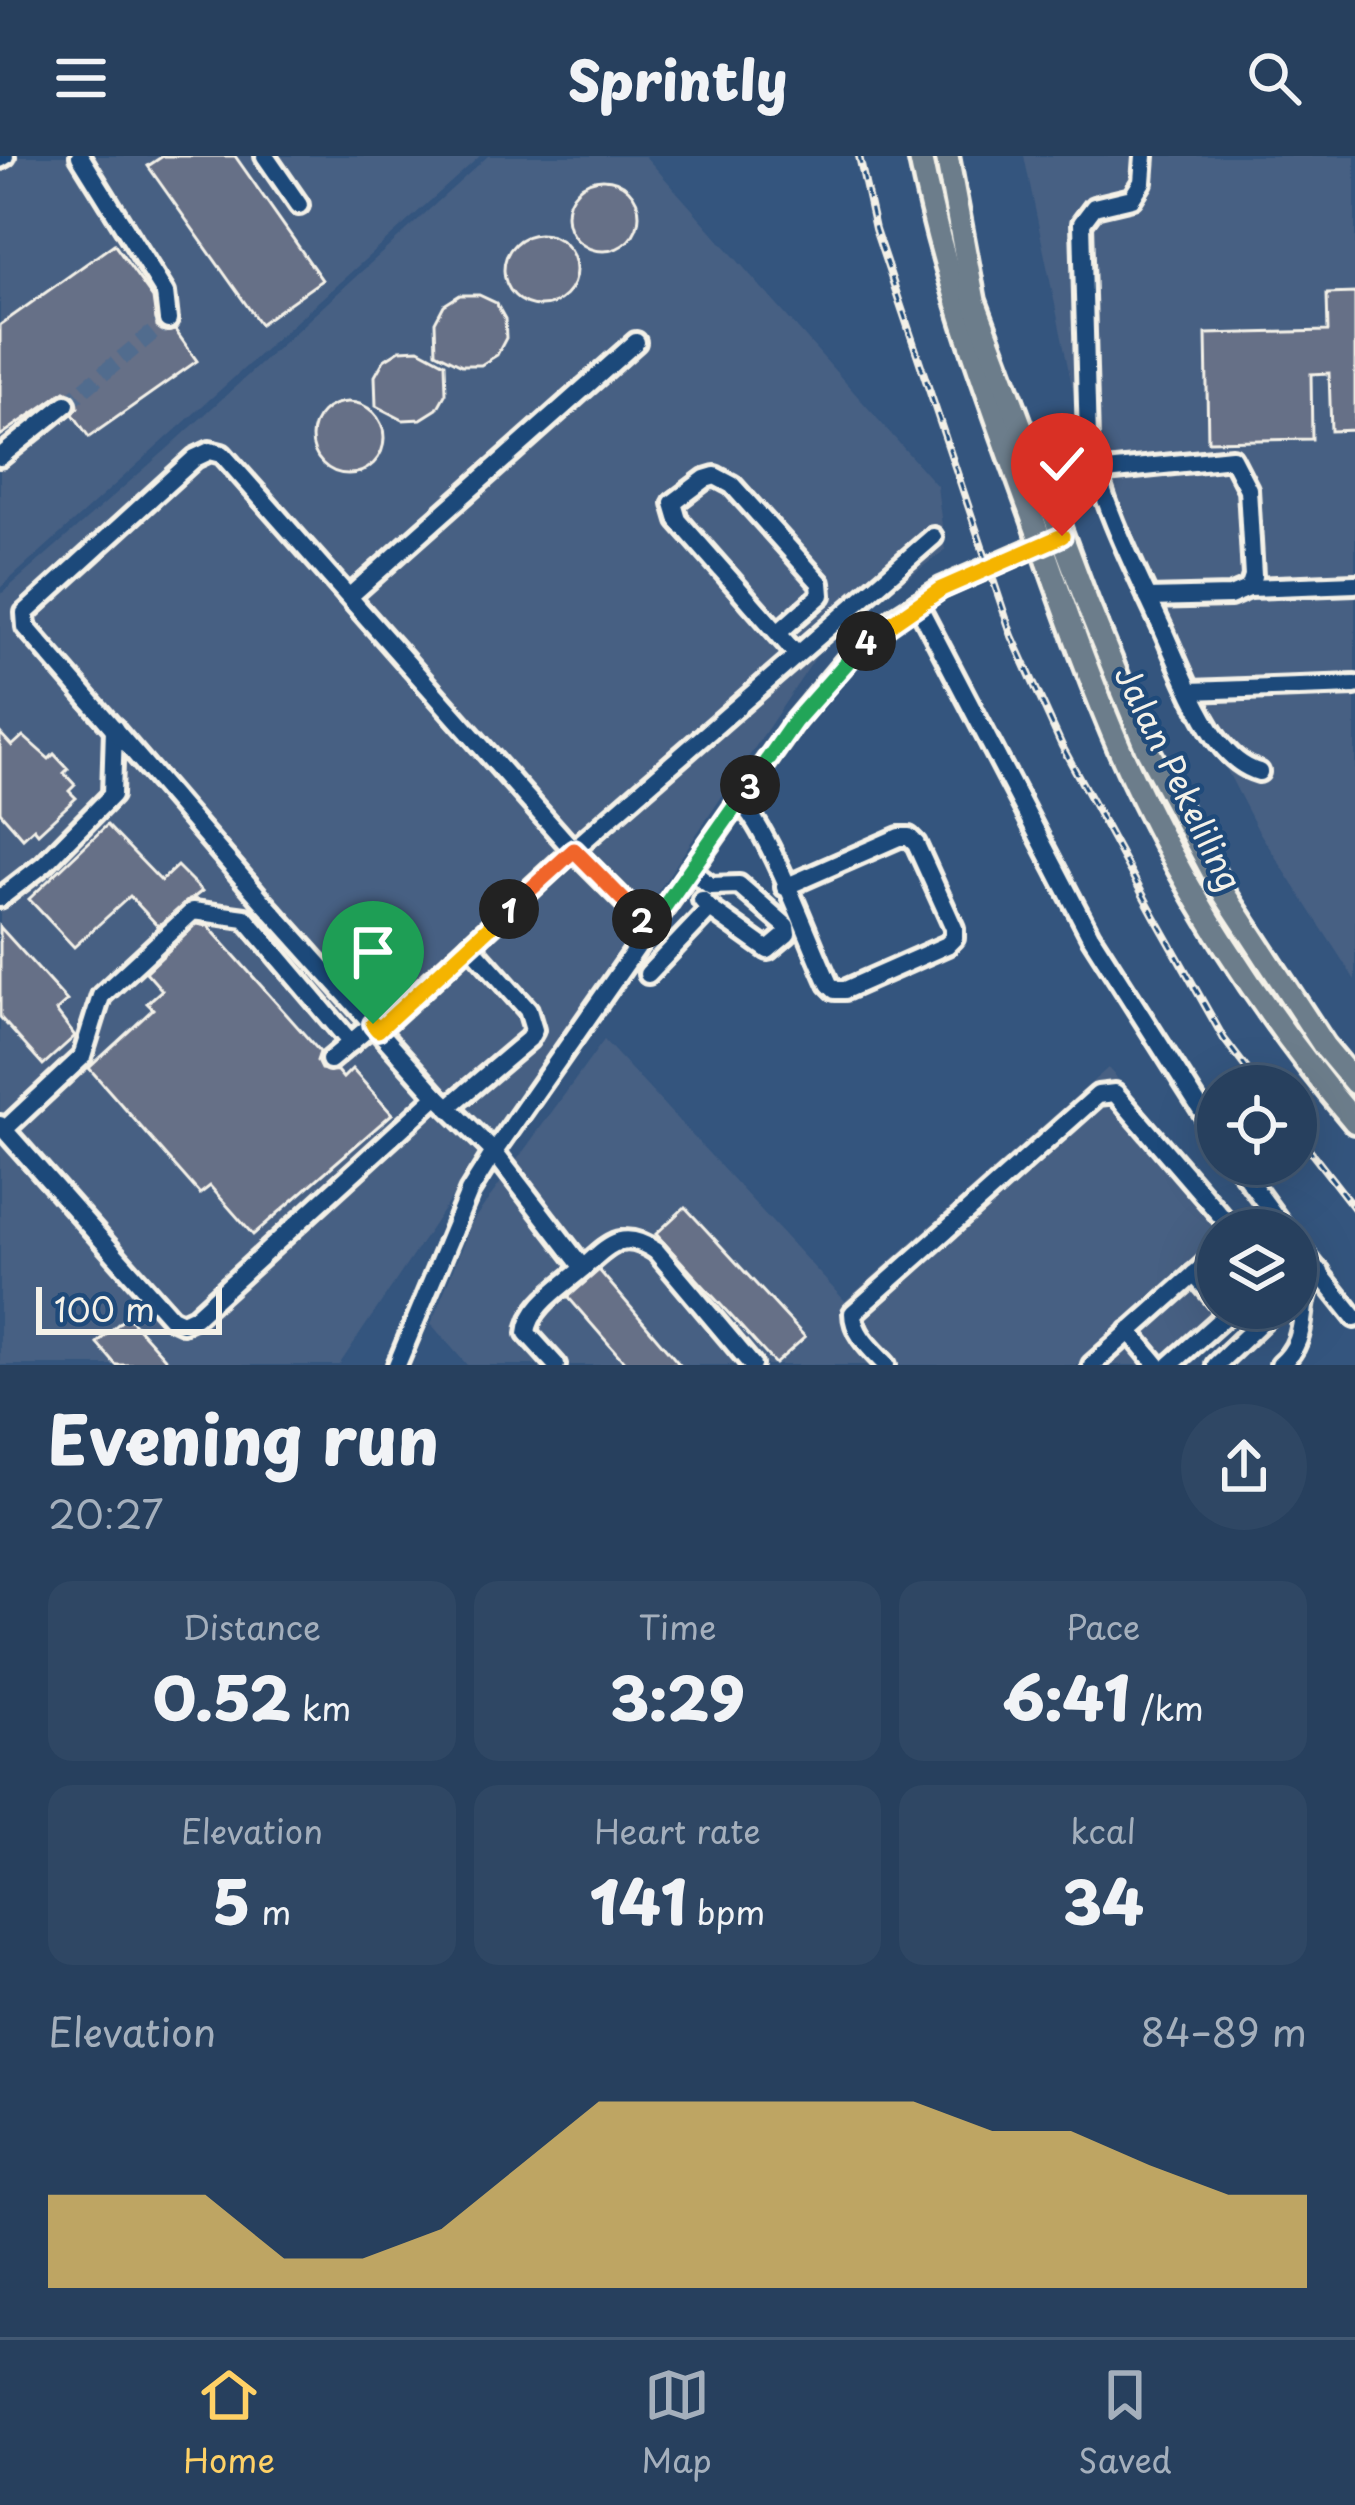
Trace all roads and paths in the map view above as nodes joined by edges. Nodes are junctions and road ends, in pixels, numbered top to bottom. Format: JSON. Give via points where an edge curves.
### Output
{"nodes":[{"id":1,"x":80,"y":156,"type":"edge"},
{"id":2,"x":265,"y":156,"type":"edge"},
{"id":3,"x":920,"y":156,"type":"edge"},
{"id":4,"x":947,"y":156,"type":"edge"},
{"id":5,"x":1144,"y":156,"type":"edge"},
{"id":6,"x":299,"y":205,"type":"dead end"},
{"id":7,"x":168,"y":320,"type":"dead end"},
{"id":8,"x":636,"y":342,"type":"dead end"},
{"id":9,"x":66,"y":404,"type":"tunnel mouth"},
{"id":10,"x":0,"y":457,"type":"edge"},
{"id":11,"x":1096,"y":472,"type":"junction"},
{"id":12,"x":933,"y":537,"type":"dead end"},
{"id":13,"x":1052,"y":539,"type":"junction"},
{"id":14,"x":1355,"y":584,"type":"edge"},
{"id":15,"x":1249,"y":588,"type":"junction"},
{"id":16,"x":350,"y":596,"type":"junction"},
{"id":17,"x":1148,"y":598,"type":"junction"},
{"id":18,"x":917,"y":603,"type":"junction"},
{"id":19,"x":778,"y":633,"type":"junction"},
{"id":20,"x":796,"y":655,"type":"junction"},
{"id":21,"x":1355,"y":686,"type":"edge"},
{"id":22,"x":1191,"y":691,"type":"junction"},
{"id":23,"x":114,"y":728,"type":"junction"},
{"id":24,"x":1259,"y":772,"type":"dead end"},
{"id":25,"x":739,"y":801,"type":"junction"},
{"id":26,"x":574,"y":850,"type":"junction"},
{"id":27,"x":690,"y":870,"type":"junction"},
{"id":28,"x":711,"y":886,"type":"junction"},
{"id":29,"x":785,"y":887,"type":"junction"},
{"id":30,"x":0,"y":898,"type":"edge"},
{"id":31,"x":265,"y":904,"type":"junction"},
{"id":32,"x":710,"y":908,"type":"junction"},
{"id":33,"x":245,"y":918,"type":"junction"},
{"id":34,"x":648,"y":929,"type":"junction"},
{"id":35,"x":470,"y":945,"type":"junction"},
{"id":36,"x":671,"y":950,"type":"junction"},
{"id":37,"x":648,"y":974,"type":"dead end"},
{"id":38,"x":376,"y":1027,"type":"junction"},
{"id":39,"x":351,"y":1042,"type":"junction"},
{"id":40,"x":330,"y":1060,"type":"dead end"},
{"id":41,"x":1355,"y":1083,"type":"edge"},
{"id":42,"x":443,"y":1101,"type":"junction"},
{"id":43,"x":1197,"y":1103,"type":"edge"},
{"id":44,"x":1355,"y":1122,"type":"edge"},
{"id":45,"x":2,"y":1127,"type":"edge"},
{"id":46,"x":494,"y":1152,"type":"junction"},
{"id":47,"x":1215,"y":1209,"type":"edge"},
{"id":48,"x":583,"y":1268,"type":"junction"},
{"id":49,"x":1317,"y":1268,"type":"edge"},
{"id":50,"x":1197,"y":1271,"type":"edge"},
{"id":51,"x":1320,"y":1272,"type":"junction"},
{"id":52,"x":1194,"y":1274,"type":"junction"},
{"id":53,"x":1197,"y":1278,"type":"edge"},
{"id":54,"x":1355,"y":1318,"type":"edge"},
{"id":55,"x":1203,"y":1329,"type":"edge"},
{"id":56,"x":1240,"y":1329,"type":"edge"},
{"id":57,"x":1256,"y":1329,"type":"edge"},
{"id":58,"x":1129,"y":1331,"type":"junction"},
{"id":59,"x":1247,"y":1338,"type":"junction"},
{"id":60,"x":397,"y":1365,"type":"edge"},
{"id":61,"x":556,"y":1365,"type":"edge"},
{"id":62,"x":752,"y":1365,"type":"edge"},
{"id":63,"x":886,"y":1365,"type":"edge"},
{"id":64,"x":1092,"y":1365,"type":"edge"},
{"id":65,"x":1157,"y":1365,"type":"edge"},
{"id":66,"x":1170,"y":1365,"type":"edge"},
{"id":67,"x":1216,"y":1365,"type":"edge"},
{"id":68,"x":1280,"y":1365,"type":"edge"}],
"edges":[{"from":1,"to":7,"type":"street","via":[[165,293]]},
{"from":2,"to":6,"type":"street"},
{"from":3,"to":13,"type":"main road","name":"Jalan Pekeliling","via":[[959,316]]},
{"from":4,"to":13,"type":"main road","name":"Jalan Pekeliling","via":[[974,301]]},
{"from":5,"to":11,"type":"street","via":[[1132,198],[1094,207],[1082,223],[1085,417]]},
{"from":8,"to":16,"type":"street"},
{"from":9,"to":10,"type":"street"},
{"from":11,"to":15,"type":"street","via":[[1232,458],[1248,488]]},
{"from":11,"to":17,"type":"street"},
{"from":12,"to":20,"type":"street"},
{"from":13,"to":18,"type":"street"},
{"from":13,"to":41,"type":"main road","name":"Jalan Pekeliling","via":[[1146,747],[1225,896]]},
{"from":13,"to":44,"type":"main road","name":"Jalan Pekeliling","via":[[1093,686],[1162,834],[1305,1063]]},
{"from":14,"to":15,"type":"street"},
{"from":15,"to":17,"type":"street","via":[[1230,596]]},
{"from":16,"to":23,"type":"street","via":[[228,459],[203,453],[25,613],[26,627]]},
{"from":16,"to":26,"type":"street"},
{"from":17,"to":22,"type":"street"},
{"from":18,"to":25,"type":"street","via":[[853,652]]},
{"from":18,"to":43,"type":"street","via":[[1090,935]]},
{"from":19,"to":19,"type":"street","via":[[678,520],[673,503],[705,479],[732,485],[820,583],[821,595]]},
{"from":19,"to":20,"type":"street"},
{"from":20,"to":26,"type":"street"},
{"from":21,"to":22,"type":"street"},
{"from":22,"to":24,"type":"street","via":[[1228,752]]},
{"from":23,"to":30,"type":"street","via":[[112,795]]},
{"from":23,"to":31,"type":"street"},
{"from":25,"to":27,"type":"street"},
{"from":25,"to":29,"type":"street"},
{"from":26,"to":34,"type":"street"},
{"from":26,"to":35,"type":"street"},
{"from":27,"to":28,"type":"street"},
{"from":27,"to":34,"type":"street"},
{"from":28,"to":32,"type":"street","via":[[702,898]]},
{"from":28,"to":32,"type":"street","via":[[739,885],[787,934],[764,948]]},
{"from":29,"to":29,"type":"street","via":[[835,990],[954,938],[909,837]]},
{"from":31,"to":33,"type":"street"},
{"from":31,"to":38,"type":"street"},
{"from":32,"to":36,"type":"street"},
{"from":33,"to":39,"type":"street"},
{"from":33,"to":45,"type":"street","via":[[187,915],[101,996],[82,1057]]},
{"from":34,"to":36,"type":"street"},
{"from":34,"to":46,"type":"street"},
{"from":35,"to":38,"type":"street"},
{"from":35,"to":42,"type":"street","via":[[528,1010],[534,1030]]},
{"from":36,"to":37,"type":"street"},
{"from":38,"to":39,"type":"street"},
{"from":38,"to":42,"type":"street"},
{"from":39,"to":40,"type":"street"},
{"from":42,"to":45,"type":"street","via":[[182,1323]]},
{"from":42,"to":46,"type":"street"},
{"from":46,"to":48,"type":"street"},
{"from":46,"to":60,"type":"street","via":[[469,1192]]},
{"from":47,"to":63,"type":"street","via":[[1107,1091],[862,1301],[853,1324]]},
{"from":48,"to":61,"type":"street","via":[[527,1327]]},
{"from":48,"to":62,"type":"street","via":[[608,1246],[639,1240]]},
{"from":49,"to":51,"type":"street"},
{"from":50,"to":52,"type":"street"},
{"from":51,"to":54,"type":"street"},
{"from":51,"to":68,"type":"street","via":[[1307,1289],[1297,1349]]},
{"from":52,"to":53,"type":"street"},
{"from":52,"to":58,"type":"street"},
{"from":55,"to":66,"type":"street"},
{"from":56,"to":59,"type":"street"},
{"from":57,"to":59,"type":"street"},
{"from":58,"to":64,"type":"street"},
{"from":58,"to":65,"type":"street"},
{"from":59,"to":67,"type":"street"}]}
